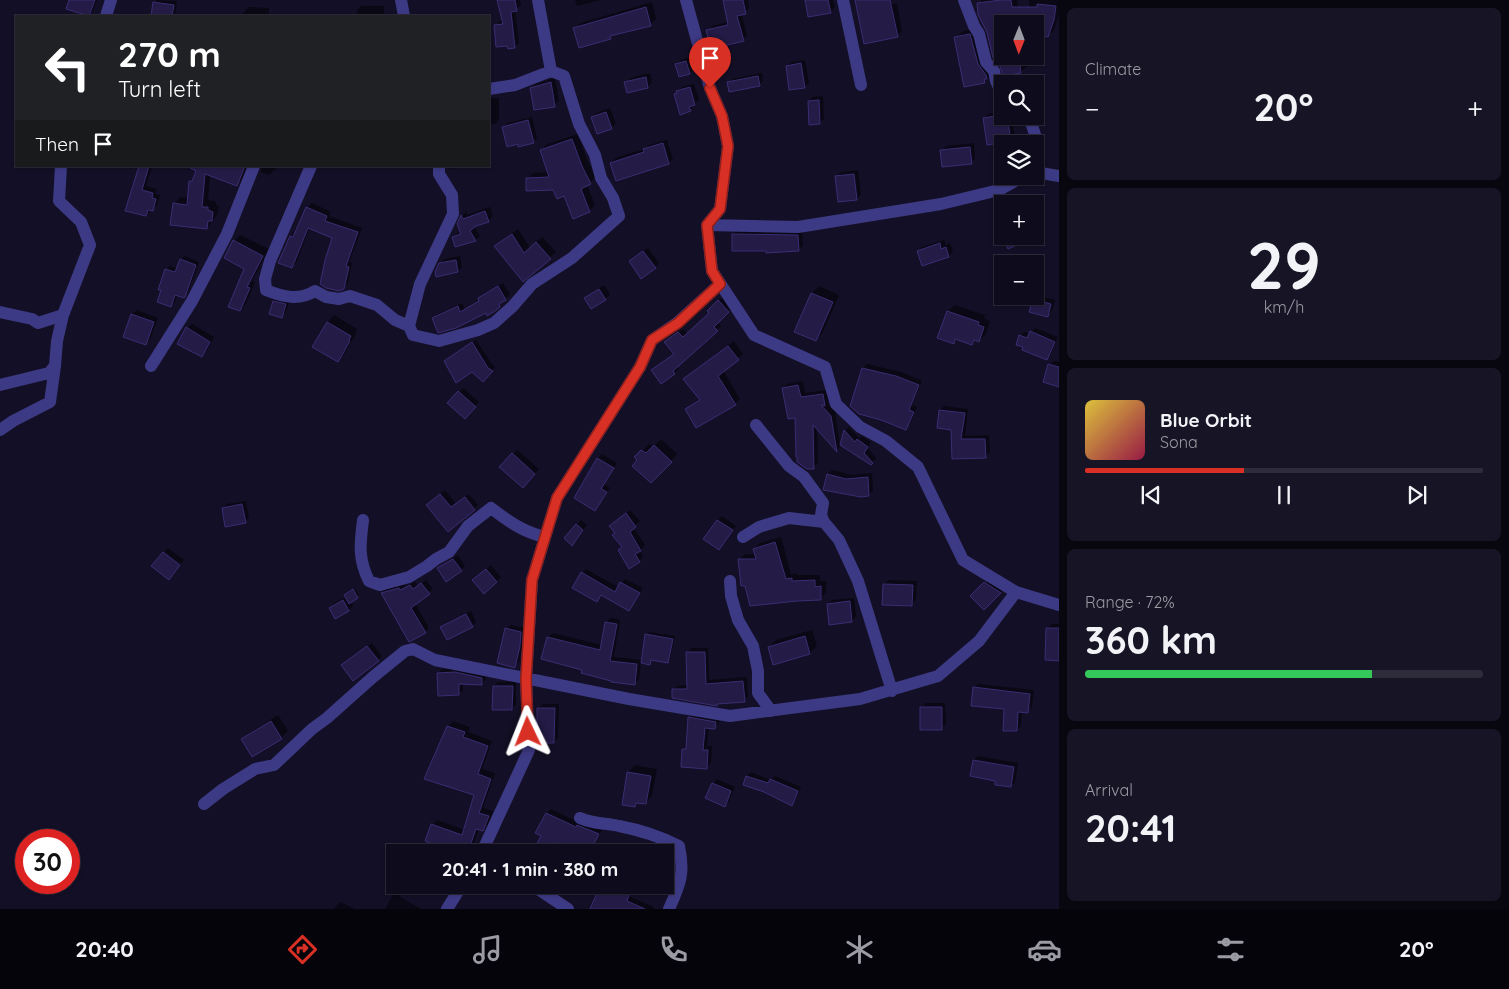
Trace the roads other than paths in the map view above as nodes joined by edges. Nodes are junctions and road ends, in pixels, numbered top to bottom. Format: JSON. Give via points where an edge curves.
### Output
{"nodes":[{"id":1,"x":111,"y":0,"type":"edge"},
{"id":2,"x":401,"y":0,"type":"edge"},
{"id":3,"x":538,"y":0,"type":"edge"},
{"id":4,"x":686,"y":0,"type":"edge"},
{"id":5,"x":843,"y":0,"type":"edge"},
{"id":6,"x":964,"y":0,"type":"edge"},
{"id":7,"x":106,"y":15,"type":"edge"},
{"id":8,"x":404,"y":15,"type":"edge"},
{"id":9,"x":551,"y":70,"type":"junction"},
{"id":10,"x":995,"y":75,"type":"edge"},
{"id":11,"x":861,"y":85,"type":"dead end"},
{"id":12,"x":490,"y":89,"type":"edge"},
{"id":13,"x":61,"y":167,"type":"edge"},
{"id":14,"x":254,"y":167,"type":"edge"},
{"id":15,"x":311,"y":167,"type":"edge"},
{"id":16,"x":439,"y":167,"type":"edge"},
{"id":17,"x":1044,"y":174,"type":"edge"},
{"id":18,"x":1059,"y":176,"type":"edge"},
{"id":19,"x":1008,"y":185,"type":"edge"},
{"id":20,"x":707,"y":225,"type":"junction"},
{"id":21,"x":720,"y":284,"type":"junction"},
{"id":22,"x":0,"y":312,"type":"edge"},
{"id":23,"x":63,"y":315,"type":"junction"},
{"id":24,"x":409,"y":326,"type":"junction"},
{"id":25,"x":56,"y":366,"type":"junction"},
{"id":26,"x":151,"y":366,"type":"dead end"},
{"id":27,"x":0,"y":385,"type":"edge"},
{"id":28,"x":756,"y":425,"type":"dead end"},
{"id":29,"x":0,"y":430,"type":"edge"},
{"id":30,"x":364,"y":520,"type":"dead end"},
{"id":31,"x":824,"y":522,"type":"junction"},
{"id":32,"x":545,"y":537,"type":"junction"},
{"id":33,"x":743,"y":537,"type":"dead end"},
{"id":34,"x":730,"y":581,"type":"dead end"},
{"id":35,"x":1016,"y":592,"type":"junction"},
{"id":36,"x":1059,"y":605,"type":"edge"},
{"id":37,"x":526,"y":679,"type":"junction"},
{"id":38,"x":892,"y":691,"type":"junction"},
{"id":39,"x":771,"y":710,"type":"junction"},
{"id":40,"x":204,"y":804,"type":"dead end"},
{"id":41,"x":580,"y":818,"type":"dead end"},
{"id":42,"x":487,"y":844,"type":"edge"},
{"id":43,"x":456,"y":894,"type":"edge"},
{"id":44,"x":546,"y":894,"type":"edge"},
{"id":45,"x":447,"y":909,"type":"edge"},
{"id":46,"x":568,"y":909,"type":"edge"},
{"id":47,"x":669,"y":909,"type":"edge"}],
"edges":[{"from":1,"to":7,"type":"street"},
{"from":2,"to":8,"type":"street"},
{"from":3,"to":9,"type":"street"},
{"from":4,"to":20,"type":"street","via":[[710,88],[722,116],[728,146],[720,209]]},
{"from":5,"to":11,"type":"street"},
{"from":6,"to":10,"type":"street","via":[[984,48],[986,62]]},
{"from":9,"to":12,"type":"street","via":[[515,85]]},
{"from":9,"to":24,"type":"street","via":[[564,76],[579,124],[619,216],[572,258],[532,284],[494,323],[439,341],[413,335]]},
{"from":13,"to":23,"type":"street","via":[[59,201],[82,222],[90,245]]},
{"from":14,"to":26,"type":"street","via":[[227,234],[192,301]]},
{"from":15,"to":24,"type":"street","via":[[270,261],[266,290],[292,298],[306,297],[315,291],[339,299],[350,296],[377,305],[395,320]]},
{"from":16,"to":24,"type":"street","via":[[439,174],[452,195],[454,214],[420,284]]},
{"from":17,"to":18,"type":"street"},
{"from":19,"to":20,"type":"street","via":[[941,204],[798,227]]},
{"from":20,"to":21,"type":"street","via":[[712,271]]},
{"from":21,"to":32,"type":"street","via":[[678,323],[652,340],[640,367],[557,498]]},
{"from":21,"to":35,"type":"street","via":[[754,335],[825,367],[836,404],[860,427],[886,441],[918,467],[964,560]]},
{"from":22,"to":23,"type":"street","via":[[32,319],[38,324]]},
{"from":23,"to":25,"type":"street"},
{"from":25,"to":27,"type":"street","via":[[49,373]]},
{"from":25,"to":29,"type":"street","via":[[50,402]]},
{"from":28,"to":31,"type":"street","via":[[789,466],[804,477],[823,503],[821,515]]},
{"from":30,"to":32,"type":"street","via":[[360,544],[362,566],[369,581],[380,585],[409,577],[449,552],[468,526],[491,508],[511,524]]},
{"from":31,"to":33,"type":"street","via":[[789,518],[759,527]]},
{"from":31,"to":38,"type":"street","via":[[839,540],[858,581]]},
{"from":32,"to":37,"type":"street","via":[[532,580]]},
{"from":34,"to":39,"type":"street","via":[[738,620],[753,646],[758,693]]},
{"from":35,"to":36,"type":"street"},
{"from":35,"to":38,"type":"street","via":[[979,640],[938,676]]},
{"from":37,"to":39,"type":"street","via":[[730,716]]},
{"from":37,"to":40,"type":"street","via":[[435,660],[413,649],[406,651],[274,765],[254,769]]},
{"from":37,"to":42,"type":"street","via":[[528,750]]},
{"from":38,"to":39,"type":"street","via":[[860,699]]},
{"from":41,"to":47,"type":"street","via":[[658,835],[679,846],[683,863],[680,884]]},
{"from":43,"to":45,"type":"street"},
{"from":44,"to":46,"type":"street"}]}
